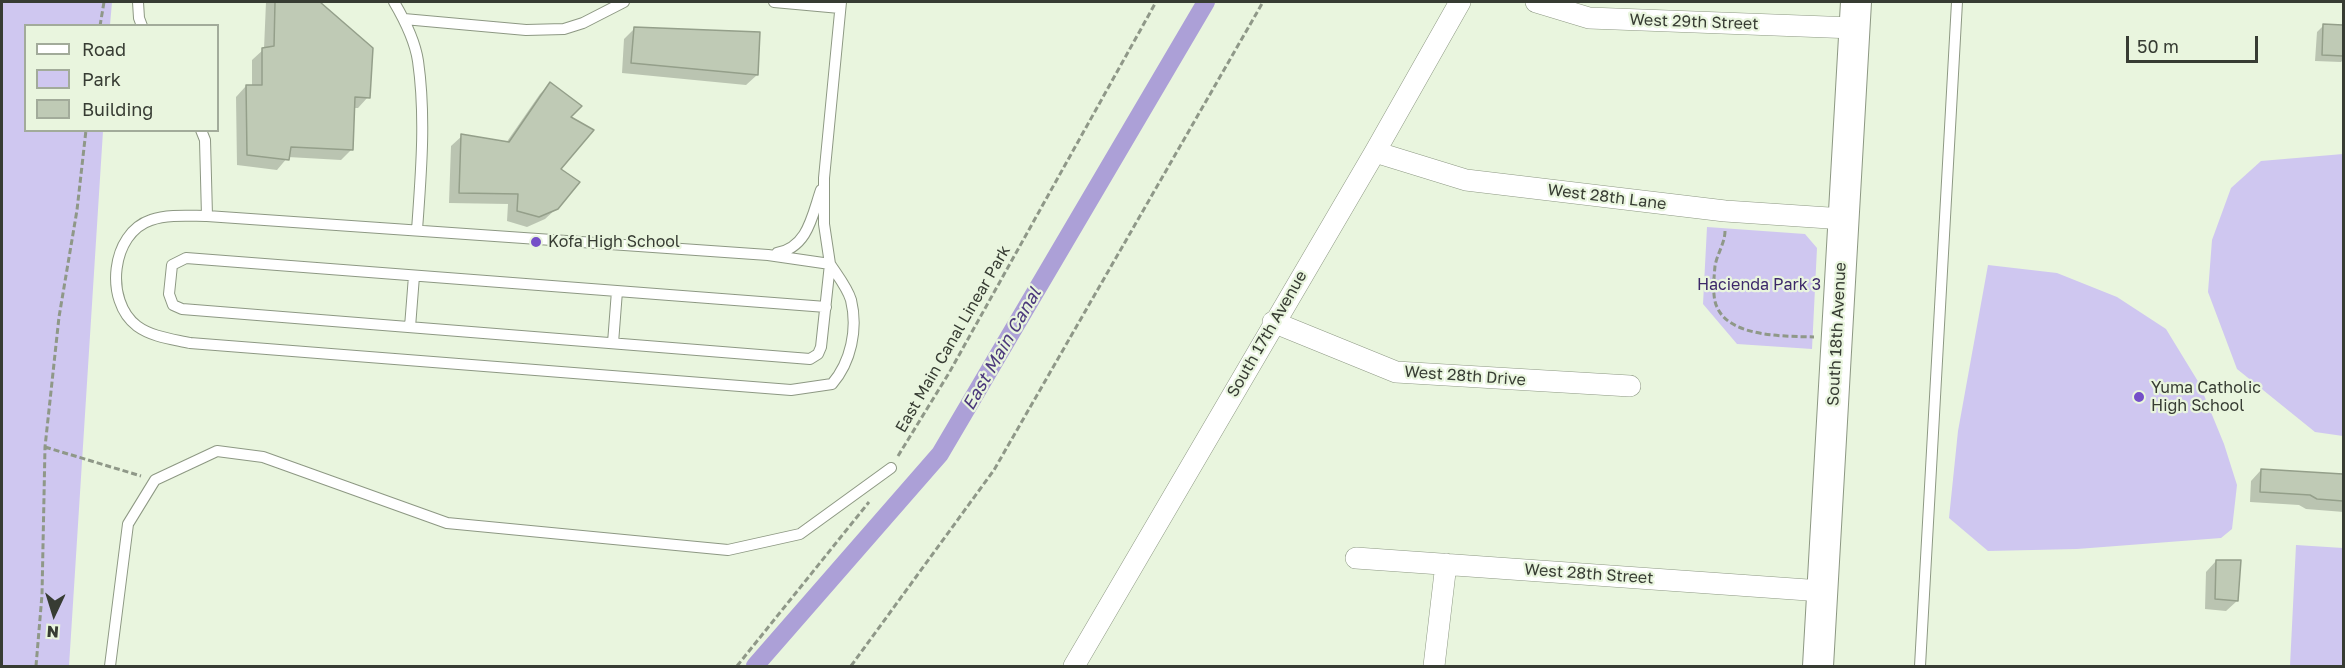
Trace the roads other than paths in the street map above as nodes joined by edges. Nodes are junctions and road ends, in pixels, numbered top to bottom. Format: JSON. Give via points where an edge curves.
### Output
{"nodes":[{"id":1,"x":138,"y":2,"type":"edge"},
{"id":2,"x":394,"y":2,"type":"edge"},
{"id":3,"x":624,"y":2,"type":"edge"},
{"id":4,"x":774,"y":2,"type":"edge"},
{"id":5,"x":1460,"y":2,"type":"edge"},
{"id":6,"x":1536,"y":2,"type":"edge"},
{"id":7,"x":1957,"y":2,"type":"edge"},
{"id":8,"x":841,"y":5,"type":"edge"},
{"id":9,"x":1855,"y":15,"type":"edge"},
{"id":10,"x":404,"y":19,"type":"junction"},
{"id":11,"x":141,"y":24,"type":"edge"},
{"id":12,"x":202,"y":132,"type":"edge"},
{"id":13,"x":1375,"y":152,"type":"junction"},
{"id":14,"x":824,"y":178,"type":"junction"},
{"id":15,"x":207,"y":216,"type":"junction"},
{"id":16,"x":1844,"y":219,"type":"junction"},
{"id":17,"x":417,"y":230,"type":"junction"},
{"id":18,"x":768,"y":255,"type":"junction"},
{"id":19,"x":830,"y":264,"type":"junction"},
{"id":20,"x":414,"y":276,"type":"junction"},
{"id":21,"x":617,"y":291,"type":"junction"},
{"id":22,"x":826,"y":307,"type":"junction"},
{"id":23,"x":1274,"y":322,"type":"junction"},
{"id":24,"x":410,"y":327,"type":"junction"},
{"id":25,"x":613,"y":343,"type":"junction"},
{"id":26,"x":1630,"y":386,"type":"dead end"},
{"id":27,"x":891,"y":468,"type":"road end"},
{"id":28,"x":1356,"y":558,"type":"dead end"},
{"id":29,"x":1446,"y":564,"type":"junction"},
{"id":30,"x":1822,"y":591,"type":"junction"},
{"id":31,"x":110,"y":666,"type":"edge"},
{"id":32,"x":1074,"y":666,"type":"edge"},
{"id":33,"x":1434,"y":666,"type":"edge"},
{"id":34,"x":1818,"y":666,"type":"edge"},
{"id":35,"x":1920,"y":666,"type":"edge"}],
"edges":[{"from":1,"to":11,"type":"lane"},
{"from":2,"to":10,"type":"lane"},
{"from":3,"to":10,"type":"lane","via":[[564,29],[526,30]]},
{"from":4,"to":8,"type":"lane"},
{"from":5,"to":13,"type":"street","name":"South 17th Avenue"},
{"from":6,"to":9,"type":"street","name":"West 29th Street","via":[[1588,18]]},
{"from":7,"to":35,"type":"lane"},
{"from":8,"to":14,"type":"lane"},
{"from":9,"to":16,"type":"street","name":"South 18th Avenue"},
{"from":10,"to":17,"type":"lane","via":[[417,59],[423,135]]},
{"from":12,"to":15,"type":"lane"},
{"from":13,"to":16,"type":"street","name":"West 28th Lane","via":[[1466,180],[1725,211]]},
{"from":13,"to":23,"type":"street","name":"South 17th Avenue"},
{"from":14,"to":18,"type":"lane","via":[[807,232],[787,252]]},
{"from":14,"to":19,"type":"lane","via":[[824,224]]},
{"from":15,"to":17,"type":"lane"},
{"from":15,"to":19,"type":"lane","via":[[151,220],[134,231],[121,249],[118,291],[124,310],[136,325],[158,336],[190,343],[791,390],[832,384],[843,371],[850,350],[850,300]]},
{"from":16,"to":30,"type":"street","name":"South 18th Avenue"},
{"from":17,"to":18,"type":"lane"},
{"from":18,"to":19,"type":"lane"},
{"from":19,"to":22,"type":"lane"},
{"from":20,"to":21,"type":"lane"},
{"from":20,"to":24,"type":"lane"},
{"from":20,"to":24,"type":"lane","via":[[186,258],[172,265],[169,294],[173,304],[182,309]]},
{"from":21,"to":22,"type":"lane"},
{"from":21,"to":25,"type":"lane"},
{"from":22,"to":25,"type":"lane","via":[[821,347],[810,359]]},
{"from":23,"to":26,"type":"street","name":"West 28th Drive","via":[[1396,372]]},
{"from":23,"to":32,"type":"street","name":"South 17th Avenue"},
{"from":24,"to":25,"type":"lane"},
{"from":27,"to":31,"type":"lane","via":[[800,534],[729,550],[447,523],[263,457],[217,451],[155,480],[128,524]]},
{"from":28,"to":29,"type":"street","name":"West 28th Street"},
{"from":29,"to":30,"type":"street","name":"West 28th Street"},
{"from":29,"to":33,"type":"street"},
{"from":30,"to":34,"type":"street","name":"South 18th Avenue"}]}
